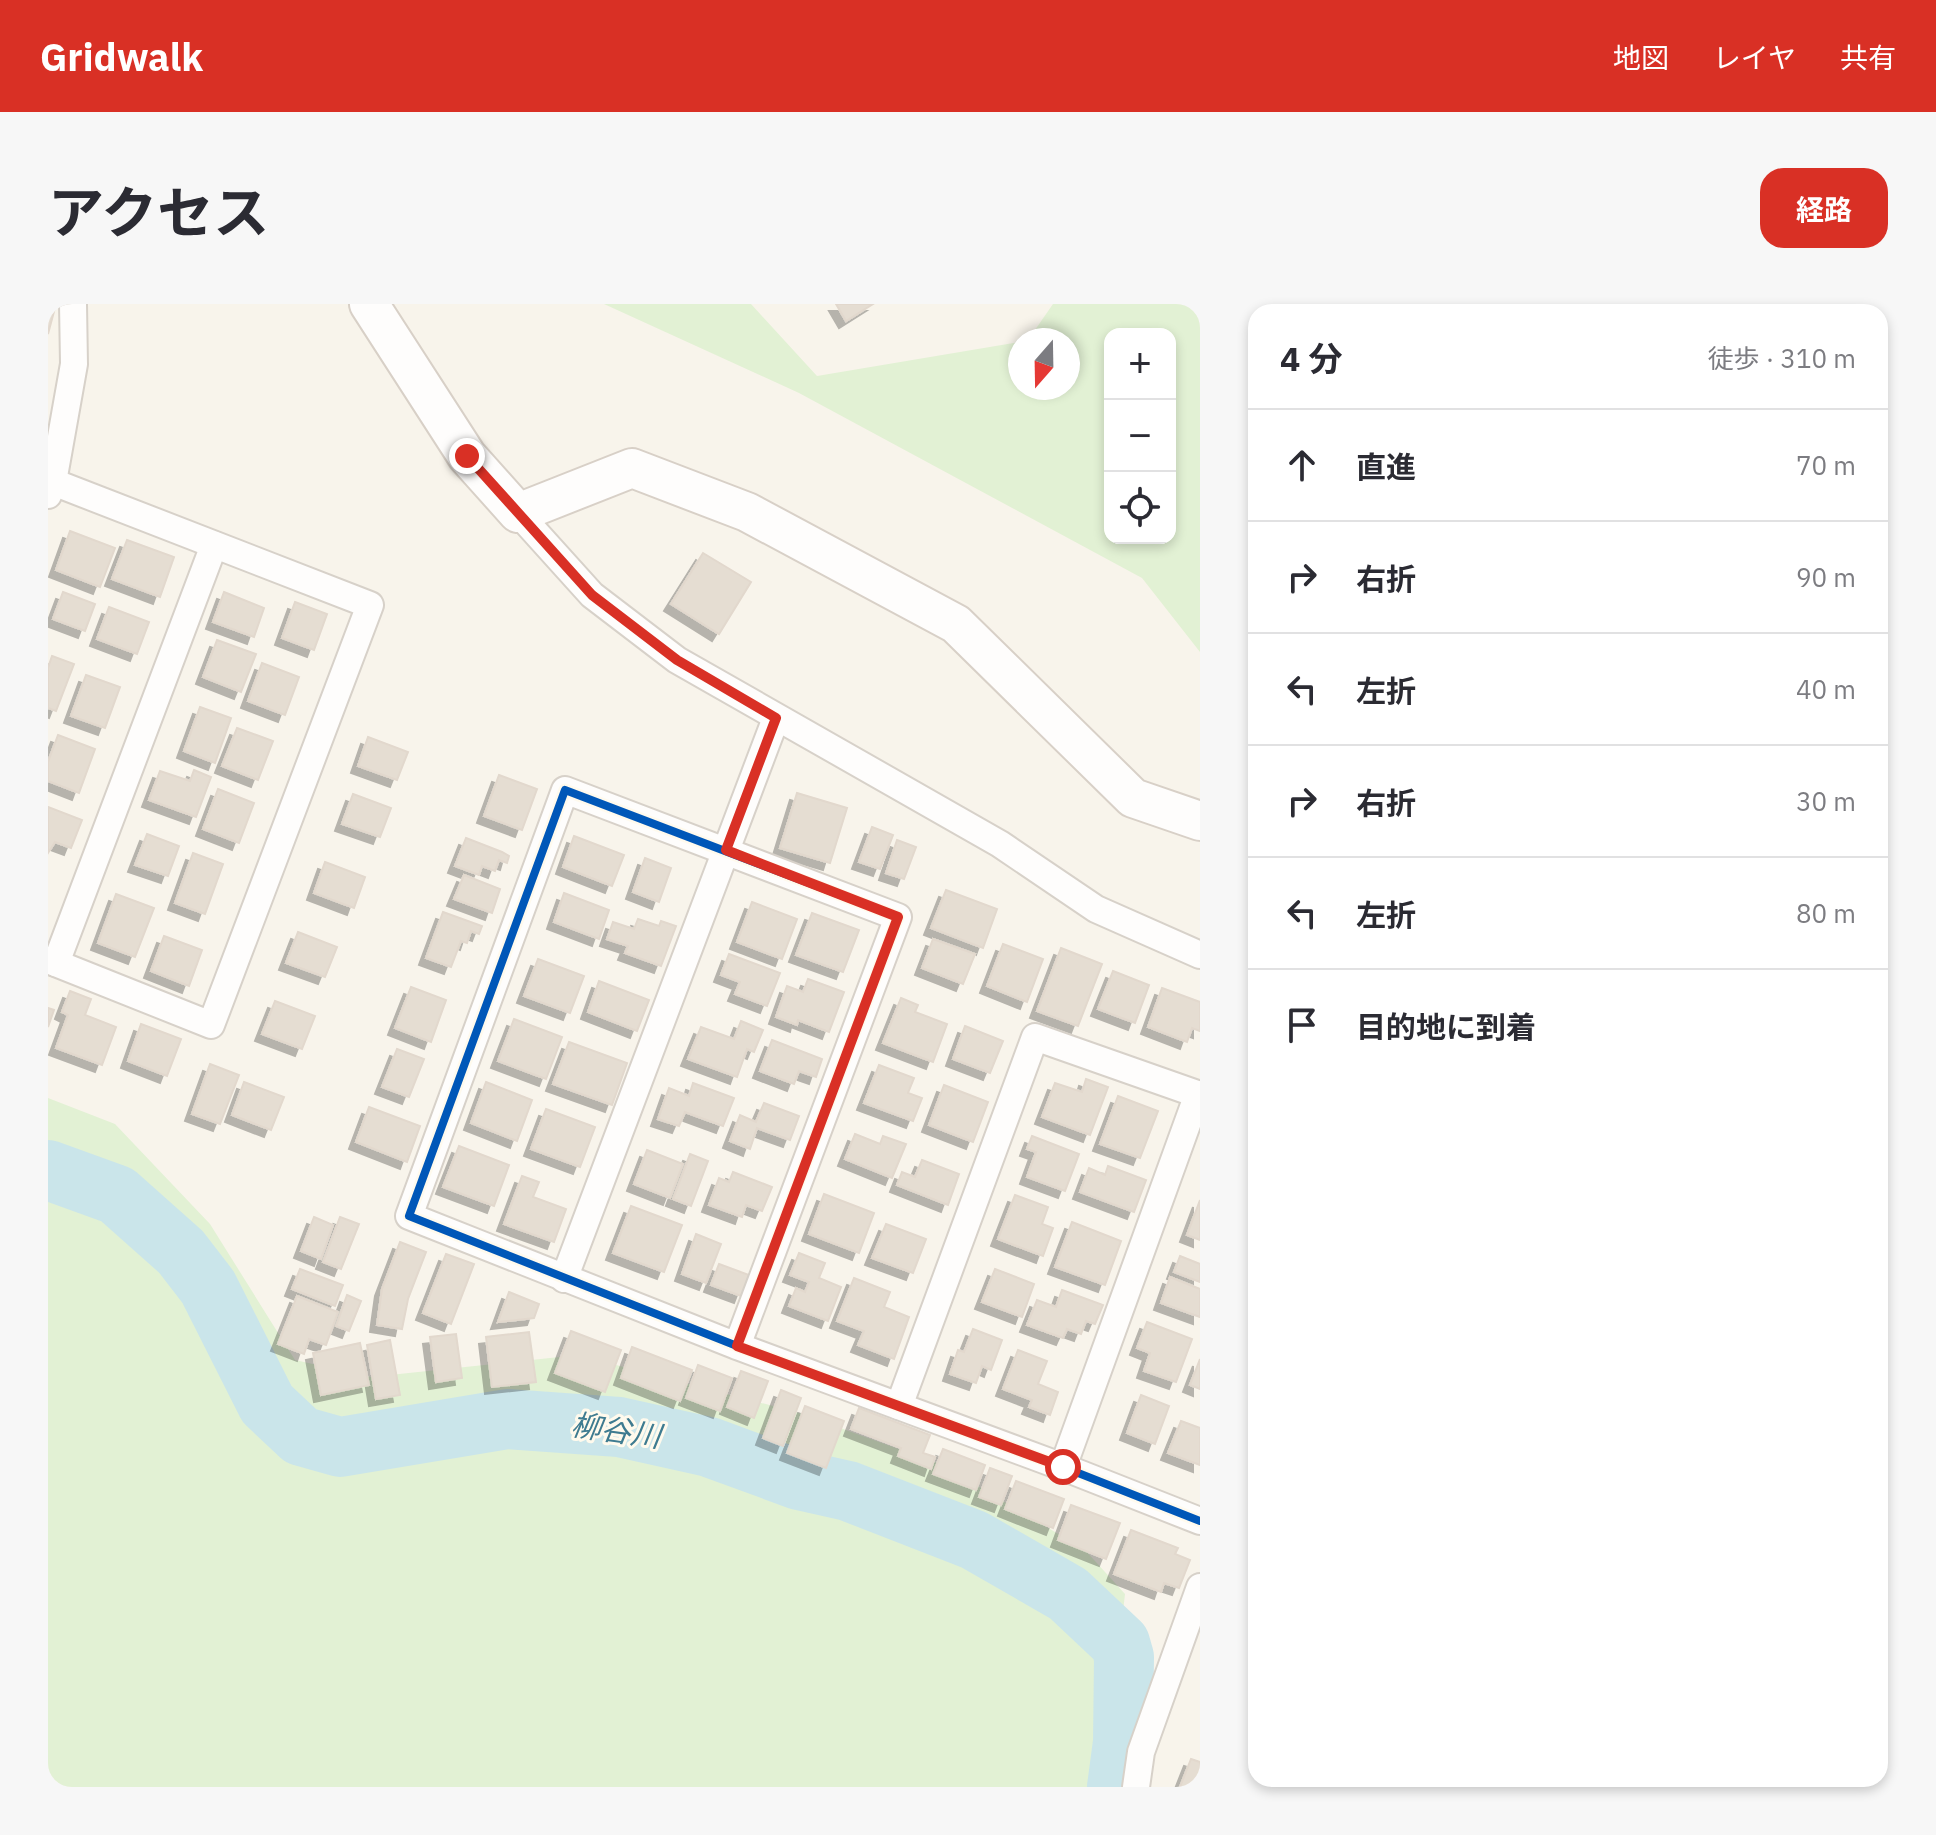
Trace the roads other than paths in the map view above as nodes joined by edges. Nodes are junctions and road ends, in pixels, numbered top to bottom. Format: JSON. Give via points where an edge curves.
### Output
{"nodes":[{"id":1,"x":73,"y":304,"type":"edge"},
{"id":2,"x":369,"y":304,"type":"edge"},
{"id":3,"x":50,"y":489,"type":"edge"},
{"id":4,"x":518,"y":513,"type":"junction"},
{"id":5,"x":214,"y":545,"type":"junction"},
{"id":6,"x":776,"y":718,"type":"junction"},
{"id":7,"x":1200,"y":821,"type":"edge"},
{"id":8,"x":726,"y":850,"type":"junction"},
{"id":9,"x":1200,"y":955,"type":"edge"},
{"id":10,"x":52,"y":961,"type":"edge"},
{"id":11,"x":1199,"y":1094,"type":"edge"},
{"id":12,"x":564,"y":1279,"type":"junction"},
{"id":13,"x":737,"y":1346,"type":"junction"},
{"id":14,"x":899,"y":1406,"type":"junction"},
{"id":15,"x":1063,"y":1467,"type":"junction"},
{"id":16,"x":1200,"y":1521,"type":"edge"},
{"id":17,"x":1200,"y":1587,"type":"edge"},
{"id":18,"x":1136,"y":1787,"type":"edge"}],
"edges":[{"from":1,"to":3,"type":"street","via":[[74,364]]},
{"from":2,"to":4,"type":"street","via":[[467,456]]},
{"from":3,"to":5,"type":"street"},
{"from":4,"to":6,"type":"street","via":[[592,595],[677,660]]},
{"from":4,"to":7,"type":"street","via":[[632,468],[747,512],[956,624],[1133,798]]},
{"from":5,"to":10,"type":"street"},
{"from":5,"to":10,"type":"street","via":[[370,605],[211,1025]]},
{"from":6,"to":8,"type":"street"},
{"from":6,"to":9,"type":"street","via":[[1000,844],[1096,909]]},
{"from":8,"to":12,"type":"street"},
{"from":8,"to":12,"type":"street","via":[[565,790],[409,1216]]},
{"from":8,"to":13,"type":"street","via":[[898,917]]},
{"from":11,"to":14,"type":"street","via":[[1035,1037]]},
{"from":11,"to":15,"type":"street"},
{"from":12,"to":13,"type":"street"},
{"from":13,"to":14,"type":"street"},
{"from":14,"to":15,"type":"street"},
{"from":15,"to":16,"type":"street"},
{"from":17,"to":18,"type":"street","via":[[1141,1752]]}]}
